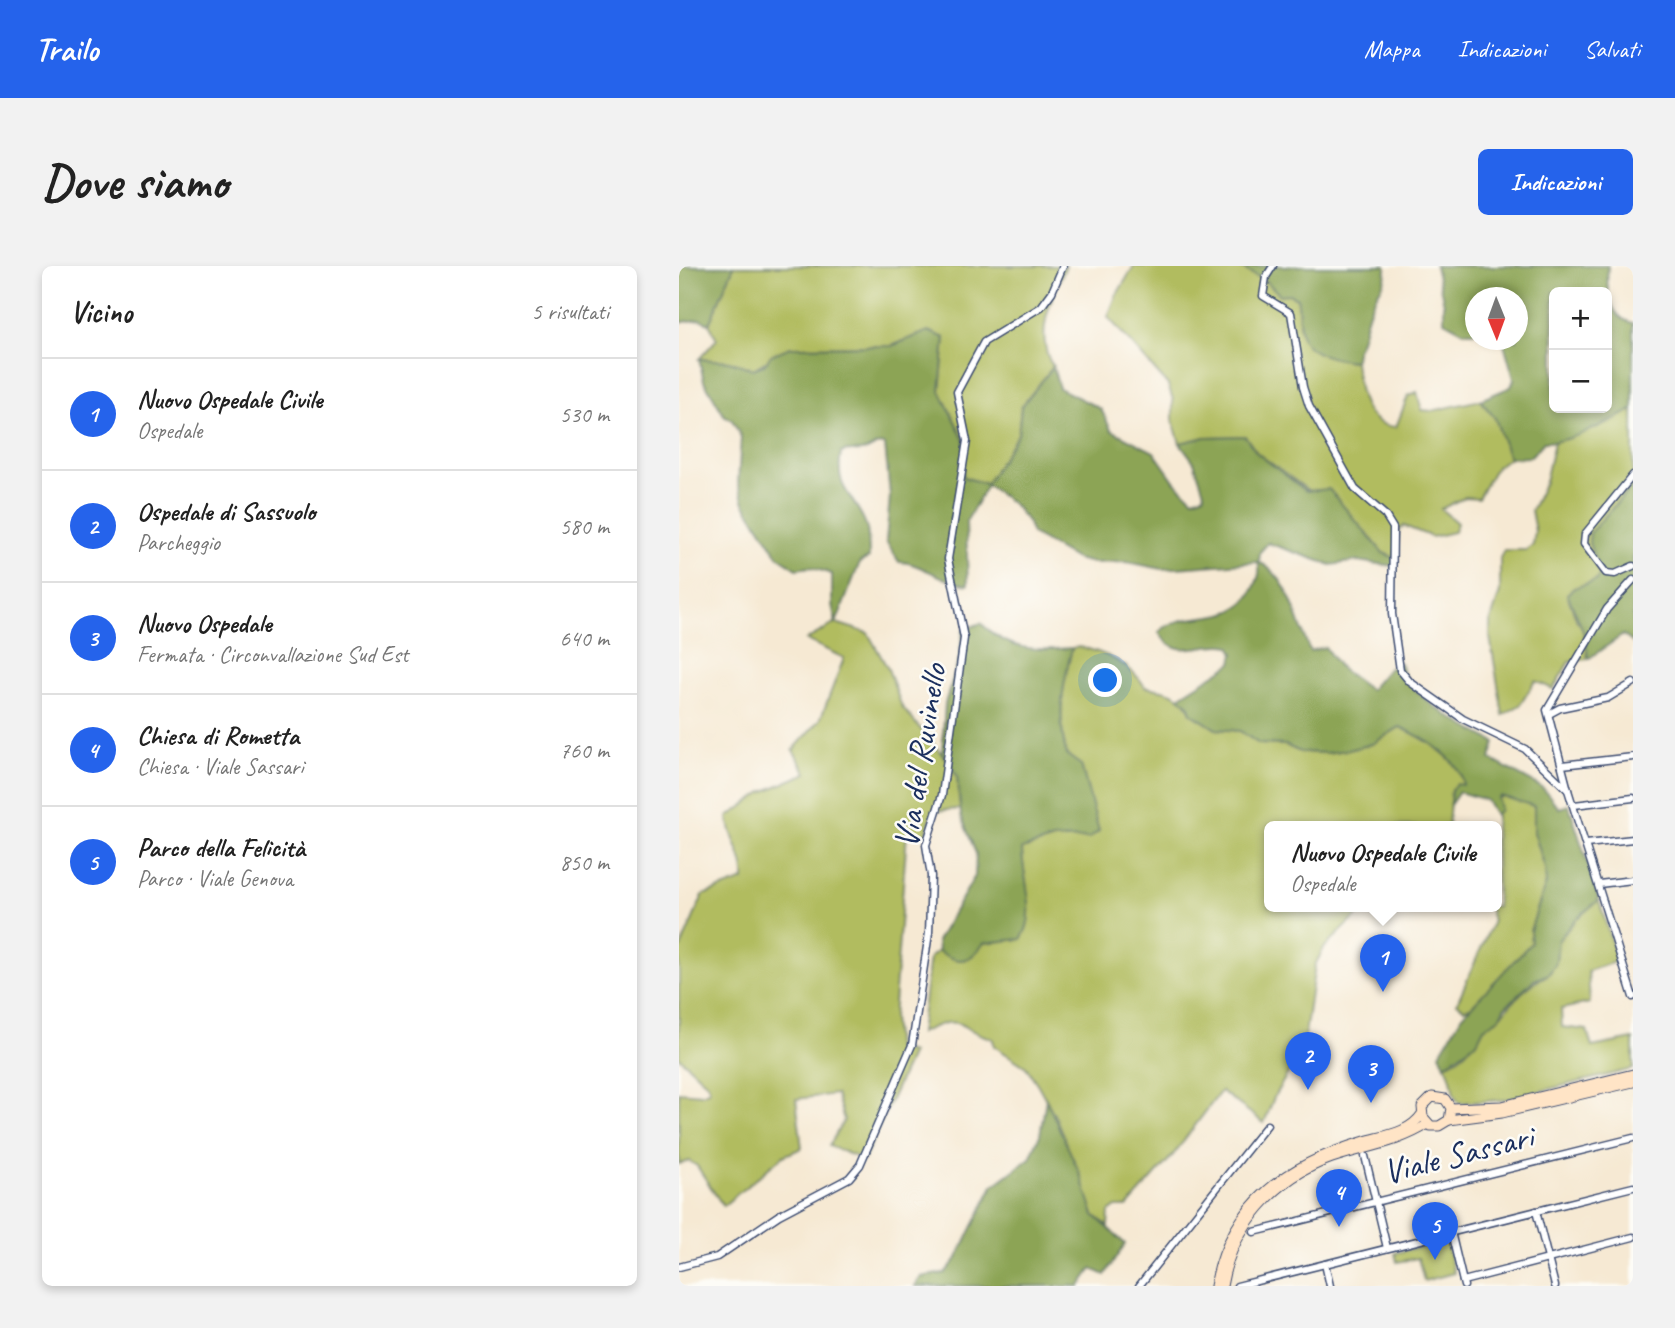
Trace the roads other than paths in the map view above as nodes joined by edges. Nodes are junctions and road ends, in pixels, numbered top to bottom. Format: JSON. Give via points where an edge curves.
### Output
{"nodes":[{"id":1,"x":1063,"y":266,"type":"edge"},
{"id":2,"x":1273,"y":266,"type":"edge"},
{"id":3,"x":1633,"y":475,"type":"edge"},
{"id":4,"x":1633,"y":566,"type":"edge"},
{"id":5,"x":1633,"y":580,"type":"edge"},
{"id":6,"x":1633,"y":683,"type":"edge"},
{"id":7,"x":1549,"y":714,"type":"junction"},
{"id":8,"x":1633,"y":757,"type":"edge"},
{"id":9,"x":1562,"y":765,"type":"junction"},
{"id":10,"x":1569,"y":790,"type":"junction"},
{"id":11,"x":1633,"y":798,"type":"edge"},
{"id":12,"x":1574,"y":805,"type":"junction"},
{"id":13,"x":1633,"y":839,"type":"edge"},
{"id":14,"x":1586,"y":844,"type":"junction"},
{"id":15,"x":1633,"y":880,"type":"edge"},
{"id":16,"x":1599,"y":884,"type":"junction"},
{"id":17,"x":1633,"y":997,"type":"edge"},
{"id":18,"x":1633,"y":1074,"type":"edge"},
{"id":19,"x":1633,"y":1084,"type":"edge"},
{"id":20,"x":1451,"y":1108,"type":"junction"},
{"id":21,"x":1422,"y":1114,"type":"junction"},
{"id":22,"x":1449,"y":1120,"type":"junction"},
{"id":23,"x":1428,"y":1124,"type":"junction"},
{"id":24,"x":1267,"y":1125,"type":"dead end"},
{"id":25,"x":1633,"y":1138,"type":"edge"},
{"id":26,"x":1365,"y":1156,"type":"dead end"},
{"id":27,"x":1633,"y":1187,"type":"edge"},
{"id":28,"x":1376,"y":1201,"type":"junction"},
{"id":29,"x":1536,"y":1211,"type":"junction"},
{"id":30,"x":1254,"y":1232,"type":"dead end"},
{"id":31,"x":1451,"y":1232,"type":"junction"},
{"id":32,"x":1633,"y":1237,"type":"edge"},
{"id":33,"x":1387,"y":1248,"type":"junction"},
{"id":34,"x":1547,"y":1258,"type":"junction"},
{"id":35,"x":1325,"y":1264,"type":"junction"},
{"id":36,"x":679,"y":1267,"type":"edge"},
{"id":37,"x":1463,"y":1283,"type":"edge"},
{"id":38,"x":1139,"y":1286,"type":"edge"},
{"id":39,"x":1215,"y":1286,"type":"edge"},
{"id":40,"x":1222,"y":1286,"type":"edge"},
{"id":41,"x":1237,"y":1286,"type":"edge"},
{"id":42,"x":1330,"y":1286,"type":"edge"},
{"id":43,"x":1555,"y":1286,"type":"edge"}],
"edges":[{"from":1,"to":36,"type":"street","name":"Via del Ruvinello","via":[[1041,307],[984,342],[957,392],[967,441],[948,548],[964,638],[942,795],[926,845],[931,876],[929,933],[912,1045],[860,1166],[849,1178],[779,1215],[717,1257]]},
{"from":2,"to":10,"type":"street","via":[[1263,296],[1291,313],[1309,406],[1355,489],[1393,528],[1392,614],[1400,670],[1463,719],[1525,749]]},
{"from":3,"to":4,"type":"street","via":[[1585,534],[1584,544],[1606,573]]},
{"from":5,"to":7,"type":"street","via":[[1586,641],[1548,704]]},
{"from":6,"to":7,"type":"street","via":[[1608,698]]},
{"from":7,"to":9,"type":"street"},
{"from":8,"to":9,"type":"street"},
{"from":9,"to":10,"type":"street"},
{"from":10,"to":12,"type":"street"},
{"from":11,"to":12,"type":"street"},
{"from":12,"to":14,"type":"street"},
{"from":13,"to":14,"type":"street"},
{"from":14,"to":16,"type":"street"},
{"from":15,"to":16,"type":"street"},
{"from":16,"to":17,"type":"street"},
{"from":18,"to":20,"type":"main road","via":[[1502,1106]]},
{"from":19,"to":22,"type":"main road"},
{"from":20,"to":21,"type":"main road","via":[[1445,1099],[1432,1097]]},
{"from":20,"to":22,"type":"main road"},
{"from":21,"to":23,"type":"main road"},
{"from":21,"to":39,"type":"main road","via":[[1409,1128],[1329,1152],[1282,1177],[1238,1225],[1223,1254]]},
{"from":22,"to":23,"type":"main road","via":[[1439,1126]]},
{"from":23,"to":40,"type":"main road","via":[[1411,1136],[1331,1158],[1285,1182],[1244,1228],[1230,1255]]},
{"from":24,"to":38,"type":"street"},
{"from":25,"to":28,"type":"street","name":"Viale Sassari"},
{"from":26,"to":28,"type":"street"},
{"from":27,"to":29,"type":"street"},
{"from":28,"to":30,"type":"street","name":"Viale Sassari"},
{"from":28,"to":33,"type":"street"},
{"from":29,"to":31,"type":"street"},
{"from":29,"to":34,"type":"street"},
{"from":31,"to":33,"type":"street"},
{"from":31,"to":37,"type":"street"},
{"from":32,"to":34,"type":"street"},
{"from":33,"to":35,"type":"street"},
{"from":34,"to":37,"type":"street"},
{"from":34,"to":43,"type":"street"},
{"from":35,"to":41,"type":"street"},
{"from":35,"to":42,"type":"street"}]}
